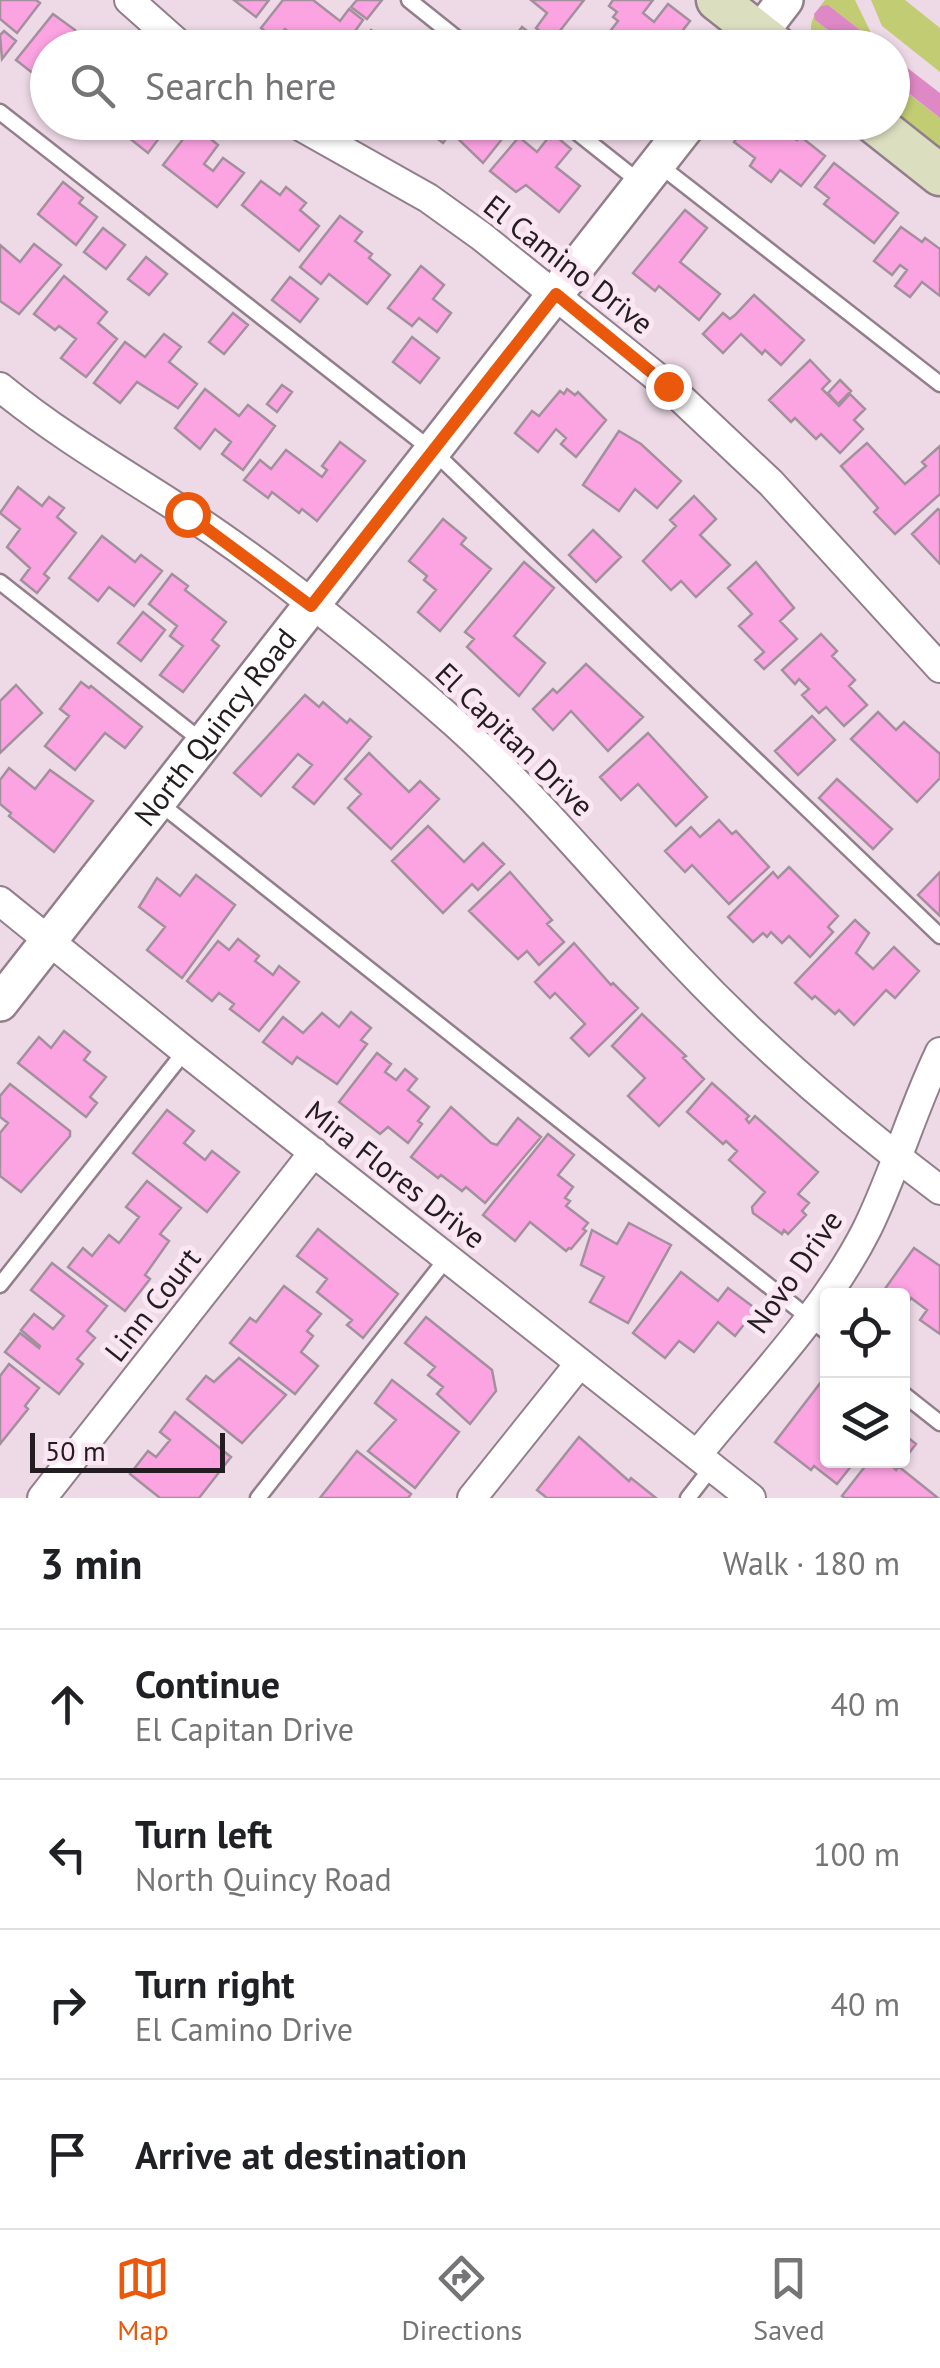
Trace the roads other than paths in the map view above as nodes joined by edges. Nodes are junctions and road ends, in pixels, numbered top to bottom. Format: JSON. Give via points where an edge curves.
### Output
{"nodes":[{"id":1,"x":129,"y":0,"type":"edge"},
{"id":2,"x":409,"y":0,"type":"edge"},
{"id":3,"x":717,"y":0,"type":"edge"},
{"id":4,"x":784,"y":0,"type":"edge"},
{"id":5,"x":163,"y":30,"type":"edge"},
{"id":6,"x":446,"y":30,"type":"edge"},
{"id":7,"x":748,"y":30,"type":"edge"},
{"id":8,"x":768,"y":30,"type":"edge"},
{"id":9,"x":0,"y":112,"type":"edge"},
{"id":10,"x":30,"y":135,"type":"edge"},
{"id":11,"x":36,"y":140,"type":"edge"},
{"id":12,"x":324,"y":140,"type":"edge"},
{"id":13,"x":594,"y":140,"type":"edge"},
{"id":14,"x":676,"y":140,"type":"edge"},
{"id":15,"x":897,"y":140,"type":"edge"},
{"id":16,"x":650,"y":174,"type":"junction"},
{"id":17,"x":940,"y":174,"type":"edge"},
{"id":18,"x":556,"y":294,"type":"junction"},
{"id":19,"x":940,"y":384,"type":"edge"},
{"id":20,"x":0,"y":388,"type":"edge"},
{"id":21,"x":433,"y":451,"type":"junction"},
{"id":22,"x":0,"y":582,"type":"edge"},
{"id":23,"x":311,"y":606,"type":"junction"},
{"id":24,"x":940,"y":668,"type":"edge"},
{"id":25,"x":203,"y":742,"type":"junction"},
{"id":26,"x":158,"y":801,"type":"junction"},
{"id":27,"x":0,"y":901,"type":"edge"},
{"id":28,"x":940,"y":936,"type":"edge"},
{"id":29,"x":48,"y":942,"type":"junction"},
{"id":30,"x":0,"y":1003,"type":"edge"},
{"id":31,"x":185,"y":1051,"type":"junction"},
{"id":32,"x":940,"y":1052,"type":"edge"},
{"id":33,"x":314,"y":1152,"type":"junction"},
{"id":34,"x":896,"y":1157,"type":"junction"},
{"id":35,"x":940,"y":1190,"type":"edge"},
{"id":36,"x":446,"y":1258,"type":"junction"},
{"id":37,"x":0,"y":1285,"type":"edge"},
{"id":38,"x":818,"y":1325,"type":"edge"},
{"id":39,"x":580,"y":1362,"type":"junction"},
{"id":40,"x":910,"y":1399,"type":"edge"},
{"id":41,"x":940,"y":1423,"type":"edge"},
{"id":42,"x":704,"y":1461,"type":"junction"},
{"id":43,"x":42,"y":1498,"type":"edge"},
{"id":44,"x":258,"y":1498,"type":"edge"},
{"id":45,"x":472,"y":1498,"type":"edge"},
{"id":46,"x":688,"y":1498,"type":"edge"},
{"id":47,"x":752,"y":1498,"type":"edge"}],
"edges":[{"from":1,"to":5,"type":"street"},
{"from":2,"to":6,"type":"lane"},
{"from":3,"to":7,"type":"main road"},
{"from":4,"to":8,"type":"street"},
{"from":9,"to":10,"type":"lane"},
{"from":11,"to":21,"type":"lane"},
{"from":12,"to":18,"type":"street","name":"El Camino Drive","via":[[428,198]]},
{"from":13,"to":16,"type":"lane"},
{"from":14,"to":16,"type":"street","name":"North Quincy Road"},
{"from":15,"to":17,"type":"main road"},
{"from":16,"to":18,"type":"street","name":"North Quincy Road"},
{"from":16,"to":19,"type":"lane"},
{"from":18,"to":21,"type":"street","name":"North Quincy Road"},
{"from":18,"to":24,"type":"street","name":"El Camino Drive","via":[[745,456]]},
{"from":20,"to":23,"type":"street","name":"El Capitan Drive"},
{"from":21,"to":23,"type":"street","name":"North Quincy Road"},
{"from":21,"to":28,"type":"lane"},
{"from":22,"to":25,"type":"lane"},
{"from":23,"to":25,"type":"street","name":"North Quincy Road"},
{"from":23,"to":34,"type":"street","name":"El Capitan Drive","via":[[497,762],[722,1003]]},
{"from":25,"to":26,"type":"street","name":"North Quincy Road"},
{"from":26,"to":29,"type":"street","name":"North Quincy Road"},
{"from":26,"to":38,"type":"lane"},
{"from":27,"to":29,"type":"street","name":"Mira Flores Drive"},
{"from":29,"to":30,"type":"street","name":"North Quincy Road"},
{"from":29,"to":31,"type":"street","name":"Mira Flores Drive"},
{"from":31,"to":33,"type":"street","name":"Mira Flores Drive"},
{"from":31,"to":37,"type":"lane"},
{"from":32,"to":34,"type":"street","name":"Novo Drive"},
{"from":33,"to":36,"type":"street","name":"Mira Flores Drive"},
{"from":33,"to":43,"type":"street","name":"Linn Court"},
{"from":34,"to":35,"type":"street","name":"El Capitan Drive"},
{"from":34,"to":38,"type":"street","name":"Novo Drive"},
{"from":36,"to":39,"type":"street","name":"Mira Flores Drive"},
{"from":36,"to":44,"type":"lane"},
{"from":38,"to":42,"type":"street","name":"Novo Drive"},
{"from":39,"to":42,"type":"street","name":"Mira Flores Drive"},
{"from":39,"to":45,"type":"street"},
{"from":40,"to":41,"type":"lane"},
{"from":42,"to":46,"type":"lane"},
{"from":42,"to":47,"type":"street","name":"Mira Flores Drive"}]}
